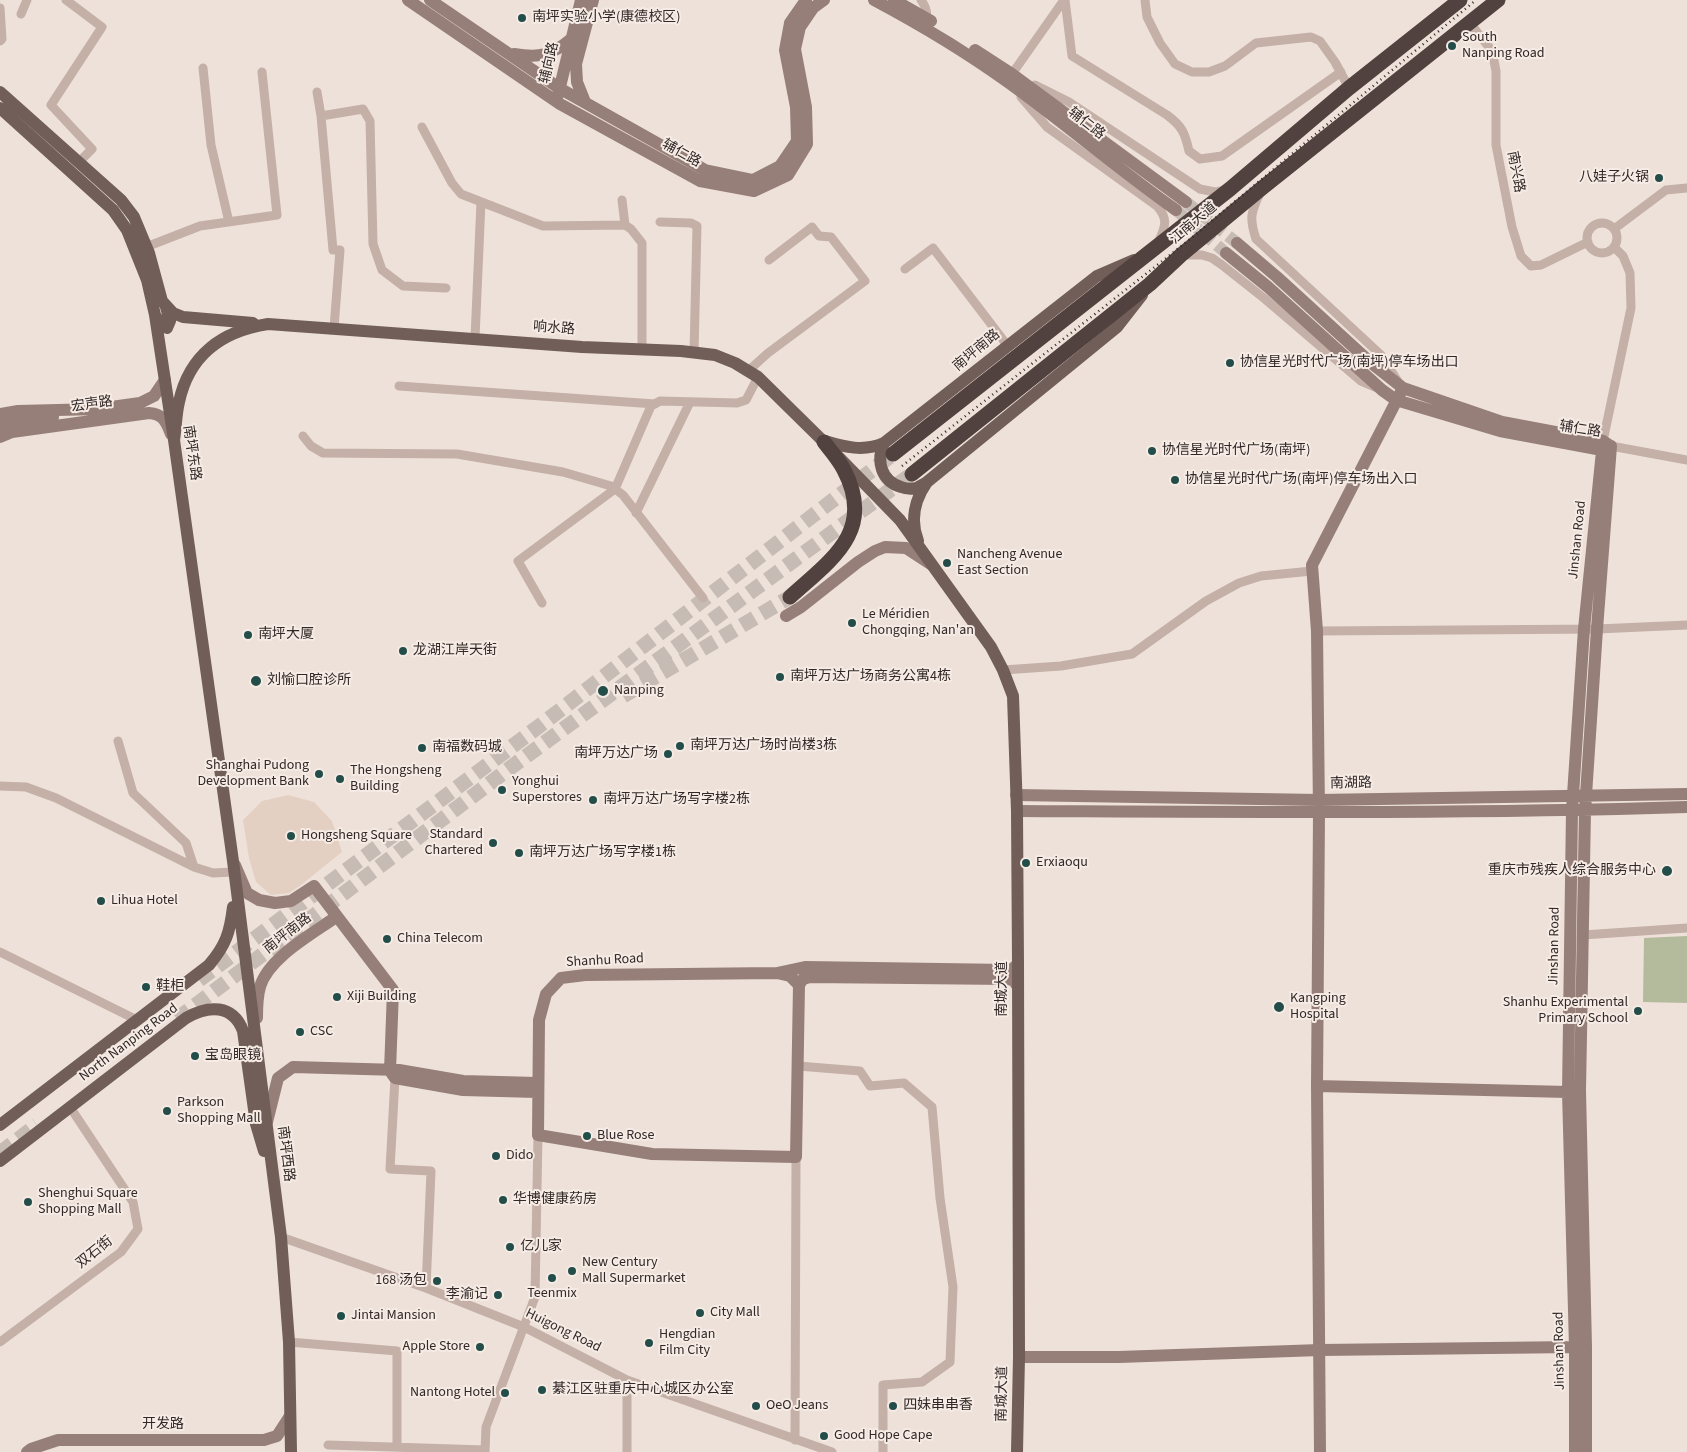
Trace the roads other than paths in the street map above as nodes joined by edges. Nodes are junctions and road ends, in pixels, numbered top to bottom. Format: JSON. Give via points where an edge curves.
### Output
{"nodes":[{"id":1,"x":27,"y":0,"type":"edge"},
{"id":2,"x":66,"y":0,"type":"edge"},
{"id":3,"x":408,"y":0,"type":"edge"},
{"id":4,"x":430,"y":0,"type":"edge"},
{"id":5,"x":581,"y":0,"type":"edge"},
{"id":6,"x":593,"y":0,"type":"edge"},
{"id":7,"x":806,"y":0,"type":"edge"},
{"id":8,"x":824,"y":0,"type":"edge"},
{"id":9,"x":874,"y":0,"type":"edge"},
{"id":10,"x":894,"y":0,"type":"edge"},
{"id":11,"x":921,"y":0,"type":"edge"},
{"id":12,"x":1064,"y":0,"type":"edge"},
{"id":13,"x":1145,"y":0,"type":"edge"},
{"id":14,"x":1460,"y":0,"type":"edge"},
{"id":15,"x":1498,"y":0,"type":"edge"},
{"id":16,"x":0,"y":8,"type":"edge"},
{"id":17,"x":21,"y":14,"type":"dead end"},
{"id":18,"x":925,"y":22,"type":"junction"},
{"id":19,"x":1470,"y":23,"type":"junction"},
{"id":20,"x":571,"y":40,"type":"junction"},
{"id":21,"x":0,"y":42,"type":"edge"},
{"id":22,"x":509,"y":53,"type":"junction"},
{"id":23,"x":203,"y":68,"type":"dead end"},
{"id":24,"x":262,"y":72,"type":"dead end"},
{"id":25,"x":1341,"y":72,"type":"junction"},
{"id":26,"x":1011,"y":79,"type":"junction"},
{"id":27,"x":559,"y":88,"type":"junction"},
{"id":28,"x":1349,"y":88,"type":"junction"},
{"id":29,"x":0,"y":92,"type":"edge"},
{"id":30,"x":316,"y":92,"type":"dead end"},
{"id":31,"x":585,"y":102,"type":"junction"},
{"id":32,"x":560,"y":104,"type":"junction"},
{"id":33,"x":0,"y":108,"type":"edge"},
{"id":34,"x":321,"y":116,"type":"junction"},
{"id":35,"x":422,"y":127,"type":"dead end"},
{"id":36,"x":78,"y":162,"type":"junction"},
{"id":37,"x":1262,"y":188,"type":"junction"},
{"id":38,"x":1687,"y":188,"type":"edge"},
{"id":39,"x":1230,"y":189,"type":"junction"},
{"id":40,"x":622,"y":200,"type":"dead end"},
{"id":41,"x":481,"y":202,"type":"junction"},
{"id":42,"x":1181,"y":206,"type":"tunnel mouth"},
{"id":43,"x":230,"y":222,"type":"junction"},
{"id":44,"x":660,"y":222,"type":"dead end"},
{"id":45,"x":625,"y":225,"type":"junction"},
{"id":46,"x":1614,"y":229,"type":"junction"},
{"id":47,"x":1588,"y":242,"type":"junction"},
{"id":48,"x":1237,"y":243,"type":"tunnel mouth"},
{"id":49,"x":146,"y":247,"type":"junction"},
{"id":50,"x":1614,"y":247,"type":"junction"},
{"id":51,"x":1151,"y":250,"type":"junction"},
{"id":52,"x":1226,"y":253,"type":"tunnel mouth"},
{"id":53,"x":1181,"y":255,"type":"junction"},
{"id":54,"x":769,"y":260,"type":"dead end"},
{"id":55,"x":905,"y":269,"type":"dead end"},
{"id":56,"x":1150,"y":284,"type":"junction"},
{"id":57,"x":446,"y":288,"type":"dead end"},
{"id":58,"x":166,"y":307,"type":"junction"},
{"id":59,"x":155,"y":315,"type":"junction"},
{"id":60,"x":268,"y":324,"type":"junction"},
{"id":61,"x":334,"y":328,"type":"junction"},
{"id":62,"x":475,"y":338,"type":"junction"},
{"id":63,"x":1007,"y":345,"type":"junction"},
{"id":64,"x":642,"y":349,"type":"junction"},
{"id":65,"x":694,"y":352,"type":"junction"},
{"id":66,"x":753,"y":374,"type":"junction"},
{"id":67,"x":165,"y":380,"type":"junction"},
{"id":68,"x":398,"y":386,"type":"dead end"},
{"id":69,"x":1403,"y":388,"type":"junction"},
{"id":70,"x":1382,"y":390,"type":"junction"},
{"id":71,"x":1396,"y":400,"type":"junction"},
{"id":72,"x":690,"y":402,"type":"junction"},
{"id":73,"x":656,"y":404,"type":"junction"},
{"id":74,"x":97,"y":409,"type":"junction"},
{"id":75,"x":2,"y":411,"type":"edge"},
{"id":76,"x":0,"y":426,"type":"edge"},
{"id":77,"x":303,"y":436,"type":"dead end"},
{"id":78,"x":0,"y":437,"type":"edge"},
{"id":79,"x":174,"y":440,"type":"junction"},
{"id":80,"x":823,"y":441,"type":"junction"},
{"id":81,"x":1605,"y":446,"type":"junction"},
{"id":82,"x":889,"y":449,"type":"junction"},
{"id":83,"x":1687,"y":460,"type":"edge"},
{"id":84,"x":912,"y":474,"type":"tunnel mouth"},
{"id":85,"x":927,"y":482,"type":"junction"},
{"id":86,"x":615,"y":488,"type":"junction"},
{"id":87,"x":636,"y":513,"type":"junction"},
{"id":88,"x":923,"y":552,"type":"junction"},
{"id":89,"x":932,"y":565,"type":"junction"},
{"id":90,"x":1312,"y":571,"type":"junction"},
{"id":91,"x":790,"y":597,"type":"tunnel mouth"},
{"id":92,"x":703,"y":598,"type":"dead end"},
{"id":93,"x":542,"y":603,"type":"dead end"},
{"id":94,"x":786,"y":616,"type":"dead end"},
{"id":95,"x":1687,"y":625,"type":"edge"},
{"id":96,"x":1590,"y":629,"type":"junction"},
{"id":97,"x":1317,"y":630,"type":"junction"},
{"id":98,"x":1003,"y":670,"type":"junction"},
{"id":99,"x":118,"y":741,"type":"dead end"},
{"id":100,"x":0,"y":786,"type":"edge"},
{"id":101,"x":1687,"y":794,"type":"edge"},
{"id":102,"x":1016,"y":795,"type":"junction"},
{"id":103,"x":1579,"y":796,"type":"junction"},
{"id":104,"x":1319,"y":800,"type":"junction"},
{"id":105,"x":1687,"y":807,"type":"edge"},
{"id":106,"x":1578,"y":810,"type":"junction"},
{"id":107,"x":1017,"y":811,"type":"junction"},
{"id":108,"x":1319,"y":813,"type":"junction"},
{"id":109,"x":233,"y":866,"type":"junction"},
{"id":110,"x":194,"y":867,"type":"junction"},
{"id":111,"x":336,"y":917,"type":"junction"},
{"id":112,"x":1687,"y":928,"type":"edge"},
{"id":113,"x":1583,"y":935,"type":"junction"},
{"id":114,"x":0,"y":952,"type":"edge"},
{"id":115,"x":1018,"y":964,"type":"junction"},
{"id":116,"x":777,"y":973,"type":"junction"},
{"id":117,"x":799,"y":984,"type":"junction"},
{"id":118,"x":1018,"y":987,"type":"junction"},
{"id":119,"x":137,"y":1020,"type":"junction"},
{"id":120,"x":256,"y":1038,"type":"junction"},
{"id":121,"x":798,"y":1066,"type":"junction"},
{"id":122,"x":394,"y":1073,"type":"junction"},
{"id":123,"x":1317,"y":1086,"type":"junction"},
{"id":124,"x":537,"y":1088,"type":"junction"},
{"id":125,"x":1568,"y":1092,"type":"junction"},
{"id":126,"x":70,"y":1107,"type":"junction"},
{"id":127,"x":266,"y":1123,"type":"junction"},
{"id":128,"x":0,"y":1125,"type":"edge"},
{"id":129,"x":538,"y":1135,"type":"junction"},
{"id":130,"x":796,"y":1157,"type":"junction"},
{"id":131,"x":0,"y":1161,"type":"edge"},
{"id":132,"x":275,"y":1192,"type":"junction"},
{"id":133,"x":281,"y":1237,"type":"junction"},
{"id":134,"x":426,"y":1288,"type":"junction"},
{"id":135,"x":524,"y":1327,"type":"junction"},
{"id":136,"x":0,"y":1342,"type":"edge"},
{"id":137,"x":289,"y":1342,"type":"junction"},
{"id":138,"x":1575,"y":1347,"type":"junction"},
{"id":139,"x":1320,"y":1350,"type":"junction"},
{"id":140,"x":1019,"y":1357,"type":"junction"},
{"id":141,"x":627,"y":1380,"type":"junction"},
{"id":142,"x":290,"y":1416,"type":"junction"},
{"id":143,"x":795,"y":1440,"type":"junction"},
{"id":144,"x":328,"y":1445,"type":"dead end"},
{"id":145,"x":397,"y":1447,"type":"junction"},
{"id":146,"x":420,"y":1450,"type":"edge"},
{"id":147,"x":485,"y":1451,"type":"edge"},
{"id":148,"x":27,"y":1452,"type":"edge"},
{"id":149,"x":291,"y":1452,"type":"edge"},
{"id":150,"x":627,"y":1452,"type":"edge"},
{"id":151,"x":832,"y":1452,"type":"edge"},
{"id":152,"x":883,"y":1452,"type":"edge"},
{"id":153,"x":1017,"y":1452,"type":"edge"},
{"id":154,"x":1320,"y":1452,"type":"edge"},
{"id":155,"x":1575,"y":1452,"type":"edge"},
{"id":156,"x":1586,"y":1452,"type":"edge"}],
"edges":[{"from":1,"to":17,"type":"street"},
{"from":2,"to":36,"type":"street","via":[[102,27],[51,105],[92,149]]},
{"from":3,"to":32,"type":"main road","name":"辅仁路"},
{"from":4,"to":22,"type":"main road","name":"辅仁路"},
{"from":5,"to":20,"type":"main road","name":"辅向路"},
{"from":6,"to":31,"type":"main road","name":"辅向路","via":[[576,64],[576,82]]},
{"from":7,"to":31,"type":"main road","name":"辅仁路","via":[[790,23],[785,50],[796,108],[796,142],[780,166],[753,180],[705,170]]},
{"from":8,"to":32,"type":"main road","name":"辅仁路","via":[[813,8],[800,27],[795,48],[806,107],[807,144],[788,174],[754,191],[700,181]]},
{"from":9,"to":18,"type":"main road","name":"辅仁路"},
{"from":10,"to":18,"type":"main road","name":"辅仁路"},
{"from":11,"to":18,"type":"street","via":[[926,7]]},
{"from":12,"to":25,"type":"street","via":[[1072,56],[1167,115],[1179,125],[1189,151],[1200,159],[1222,156]]},
{"from":12,"to":26,"type":"street"},
{"from":13,"to":25,"type":"street","via":[[1147,17],[1160,43],[1175,64],[1192,72],[1209,72],[1225,66],[1256,43],[1311,37],[1320,41]]},
{"from":14,"to":28,"type":"highway","name":"江南大道"},
{"from":15,"to":19,"type":"highway","name":"江南大道"},
{"from":16,"to":21,"type":"street"},
{"from":18,"to":26,"type":"main road","name":"辅仁路"},
{"from":19,"to":37,"type":"highway","name":"江南大道"},
{"from":19,"to":47,"type":"street","name":"南兴路","via":[[1492,51],[1496,70],[1496,145],[1521,256],[1531,266],[1541,265]]},
{"from":20,"to":22,"type":"main road","via":[[556,51],[540,56]]},
{"from":20,"to":27,"type":"main road","name":"辅向路"},
{"from":22,"to":27,"type":"main road","name":"辅仁路"},
{"from":23,"to":43,"type":"street","via":[[211,145]]},
{"from":24,"to":43,"type":"street","via":[[277,215]]},
{"from":25,"to":28,"type":"street"},
{"from":26,"to":39,"type":"street","via":[[1069,102],[1200,189],[1215,192]]},
{"from":26,"to":42,"type":"main road","name":"辅仁路"},
{"from":26,"to":51,"type":"street","via":[[1047,127],[1157,206],[1163,214],[1165,228]]},
{"from":27,"to":31,"type":"main road","name":"辅仁路"},
{"from":27,"to":32,"type":"main road","name":"辅向路"},
{"from":28,"to":39,"type":"highway","name":"江南大道"},
{"from":29,"to":36,"type":"main road"},
{"from":30,"to":34,"type":"street"},
{"from":33,"to":59,"type":"main road","name":"南坪东路","via":[[113,210],[138,254]]},
{"from":34,"to":57,"type":"street","via":[[363,109],[370,121],[373,244],[382,270],[404,286]]},
{"from":34,"to":61,"type":"street","via":[[333,250],[340,250]]},
{"from":35,"to":41,"type":"street","via":[[452,183],[461,194]]},
{"from":36,"to":49,"type":"main road","via":[[134,217]]},
{"from":37,"to":53,"type":"highway","name":"江南大道"},
{"from":37,"to":69,"type":"street","via":[[1251,212],[1256,239],[1380,355]]},
{"from":38,"to":46,"type":"street","via":[[1666,190]]},
{"from":39,"to":51,"type":"highway","name":"江南大道"},
{"from":40,"to":45,"type":"street"},
{"from":41,"to":45,"type":"street","via":[[543,226]]},
{"from":41,"to":62,"type":"street"},
{"from":43,"to":49,"type":"street","via":[[200,226]]},
{"from":44,"to":65,"type":"street","via":[[696,226]]},
{"from":45,"to":64,"type":"street","via":[[642,243]]},
{"from":46,"to":47,"type":"street","via":[[1607,224],[1598,224],[1590,229]]},
{"from":46,"to":50,"type":"street","via":[[1617,238]]},
{"from":47,"to":50,"type":"street","via":[[1593,250],[1602,253]]},
{"from":48,"to":69,"type":"main road","name":"辅仁路"},
{"from":49,"to":58,"type":"main road"},
{"from":50,"to":81,"type":"street","via":[[1623,256],[1630,273],[1631,308]]},
{"from":51,"to":63,"type":"main road","name":"南坪南路","via":[[1097,276]]},
{"from":51,"to":82,"type":"highway","name":"江南大道"},
{"from":52,"to":70,"type":"main road","name":"辅仁路"},
{"from":53,"to":56,"type":"highway","name":"江南大道"},
{"from":53,"to":70,"type":"street","via":[[1212,258],[1361,381]]},
{"from":54,"to":66,"type":"street","via":[[812,227],[819,236],[830,237],[865,281],[768,353]]},
{"from":55,"to":63,"type":"street","via":[[933,248]]},
{"from":56,"to":84,"type":"highway","name":"江南大道"},
{"from":56,"to":85,"type":"main road","via":[[1117,327]]},
{"from":58,"to":59,"type":"main road","via":[[170,321],[167,328],[161,326]]},
{"from":58,"to":60,"type":"main road","via":[[183,317]]},
{"from":59,"to":67,"type":"main road","name":"南坪东路"},
{"from":60,"to":61,"type":"main road","name":"响水路"},
{"from":60,"to":79,"type":"main road","name":"响水路","via":[[248,327],[221,339],[198,360],[183,387]]},
{"from":61,"to":62,"type":"main road","name":"响水路"},
{"from":62,"to":64,"type":"main road","name":"响水路"},
{"from":63,"to":82,"type":"main road","name":"南坪南路"},
{"from":64,"to":65,"type":"main road","name":"响水路"},
{"from":65,"to":66,"type":"main road","name":"响水路","via":[[715,355]]},
{"from":66,"to":72,"type":"street","via":[[746,400],[738,403]]},
{"from":66,"to":80,"type":"main road","name":"响水路"},
{"from":67,"to":74,"type":"main road","name":"宏声路","via":[[154,396],[147,400]]},
{"from":67,"to":79,"type":"main road","name":"南坪东路"},
{"from":68,"to":73,"type":"street"},
{"from":69,"to":71,"type":"main road"},
{"from":69,"to":81,"type":"main road","name":"辅仁路","via":[[1502,422]]},
{"from":70,"to":71,"type":"main road","name":"辅仁路"},
{"from":71,"to":81,"type":"main road","name":"辅仁路","via":[[1500,431]]},
{"from":71,"to":90,"type":"main road","via":[[1312,565]]},
{"from":72,"to":73,"type":"street","via":[[660,401]]},
{"from":72,"to":87,"type":"street"},
{"from":73,"to":86,"type":"street","via":[[651,406]]},
{"from":74,"to":75,"type":"main road","name":"宏声路"},
{"from":74,"to":76,"type":"main road"},
{"from":77,"to":86,"type":"street","via":[[323,453],[457,454],[563,472]]},
{"from":78,"to":79,"type":"main road","name":"宏声路","via":[[12,432],[149,413],[164,418]]},
{"from":79,"to":109,"type":"main road","name":"南坪东路"},
{"from":80,"to":82,"type":"main road","name":"南坪南路","via":[[859,449]]},
{"from":80,"to":88,"type":"main road","name":"响水路","via":[[900,520]]},
{"from":80,"to":91,"type":"highway","via":[[843,468],[851,486],[855,504],[853,522],[847,540],[834,558]]},
{"from":81,"to":83,"type":"street"},
{"from":81,"to":96,"type":"main road","name":"Jinshan Road"},
{"from":82,"to":85,"type":"main road","via":[[880,452],[886,479],[906,489]]},
{"from":85,"to":88,"type":"main road","via":[[919,493],[915,508],[916,535]]},
{"from":86,"to":87,"type":"street"},
{"from":86,"to":93,"type":"street","via":[[518,560]]},
{"from":87,"to":92,"type":"street"},
{"from":88,"to":89,"type":"main road","name":"南城大道"},
{"from":89,"to":94,"type":"main road","via":[[906,548],[885,547],[874,551]]},
{"from":89,"to":98,"type":"main road","name":"南城大道","via":[[991,647]]},
{"from":90,"to":97,"type":"main road"},
{"from":90,"to":98,"type":"street","via":[[1261,576],[1239,583],[1206,601],[1132,654],[1061,666]]},
{"from":95,"to":96,"type":"street"},
{"from":96,"to":97,"type":"street"},
{"from":96,"to":103,"type":"main road","name":"Jinshan Road"},
{"from":97,"to":104,"type":"main road"},
{"from":98,"to":102,"type":"main road","name":"南城大道","via":[[1013,696]]},
{"from":99,"to":110,"type":"street","via":[[133,793],[186,843]]},
{"from":100,"to":110,"type":"street","via":[[26,787],[56,798]]},
{"from":101,"to":103,"type":"main road","name":"南湖路"},
{"from":102,"to":104,"type":"main road","name":"南湖路"},
{"from":102,"to":107,"type":"main road","name":"南城大道"},
{"from":103,"to":104,"type":"main road","name":"南湖路"},
{"from":103,"to":106,"type":"main road","name":"Jinshan Road"},
{"from":104,"to":108,"type":"main road"},
{"from":105,"to":106,"type":"main road"},
{"from":106,"to":108,"type":"main road"},
{"from":106,"to":113,"type":"main road","name":"Jinshan Road"},
{"from":106,"to":125,"type":"main road","name":"Jinshan Road"},
{"from":107,"to":108,"type":"main road"},
{"from":107,"to":115,"type":"main road","name":"南城大道"},
{"from":108,"to":123,"type":"main road"},
{"from":109,"to":110,"type":"street","via":[[213,873]]},
{"from":109,"to":111,"type":"main road","name":"南坪南路","via":[[247,893],[258,900],[274,903],[291,901],[314,886]]},
{"from":109,"to":119,"type":"main road","name":"North Nanping Road","via":[[233,906],[226,942],[210,965]]},
{"from":109,"to":120,"type":"main road","name":"南坪西路"},
{"from":111,"to":120,"type":"main road","name":"南坪南路","via":[[280,957],[266,974],[258,996]]},
{"from":111,"to":122,"type":"main road","via":[[393,990]]},
{"from":112,"to":113,"type":"street"},
{"from":113,"to":156,"type":"main road","name":"Jinshan Road","via":[[1580,1092]]},
{"from":114,"to":119,"type":"street"},
{"from":115,"to":116,"type":"main road","name":"Shanhu Road","via":[[1008,970],[805,967]]},
{"from":115,"to":118,"type":"main road","name":"南城大道"},
{"from":116,"to":117,"type":"main road","via":[[790,976]]},
{"from":116,"to":124,"type":"main road","name":"Shanhu Road","via":[[561,978],[546,994],[539,1020]]},
{"from":117,"to":118,"type":"main road","via":[[810,977],[989,978],[1009,979]]},
{"from":117,"to":121,"type":"main road"},
{"from":118,"to":140,"type":"main road","name":"南城大道"},
{"from":119,"to":128,"type":"main road","name":"North Nanping Road"},
{"from":120,"to":127,"type":"main road","name":"南坪西路"},
{"from":121,"to":130,"type":"main road"},
{"from":121,"to":152,"type":"street","via":[[860,1071],[870,1086],[904,1083],[932,1107],[940,1198],[953,1287],[950,1362],[922,1382],[883,1385]]},
{"from":122,"to":124,"type":"main road","via":[[463,1090]]},
{"from":122,"to":127,"type":"main road","via":[[292,1067],[278,1078]]},
{"from":122,"to":134,"type":"street","via":[[390,1169],[431,1170]]},
{"from":123,"to":125,"type":"main road"},
{"from":123,"to":139,"type":"main road"},
{"from":124,"to":129,"type":"main road","name":"Shanhu Road"},
{"from":125,"to":138,"type":"main road","name":"Jinshan Road"},
{"from":126,"to":131,"type":"main road","name":"North Nanping Road"},
{"from":126,"to":132,"type":"main road","name":"North Nanping Road","via":[[186,1018],[206,1009],[227,1012],[240,1022],[243,1031],[256,1124]]},
{"from":126,"to":136,"type":"street","name":"双石街","via":[[133,1202],[138,1229],[121,1252]]},
{"from":127,"to":132,"type":"main road","name":"南坪西路"},
{"from":129,"to":130,"type":"main road","via":[[652,1154]]},
{"from":129,"to":135,"type":"street","name":"Shanhu Road","via":[[535,1297]]},
{"from":130,"to":143,"type":"street"},
{"from":132,"to":133,"type":"main road","name":"南坪西路"},
{"from":133,"to":134,"type":"street","name":"Huigong Road"},
{"from":133,"to":137,"type":"main road","name":"南坪西路"},
{"from":134,"to":135,"type":"street","name":"Huigong Road"},
{"from":135,"to":141,"type":"street","name":"Huigong Road"},
{"from":135,"to":147,"type":"street","name":"Shanhu Road","via":[[486,1427]]},
{"from":137,"to":142,"type":"main road","name":"南坪西路"},
{"from":137,"to":145,"type":"street","via":[[398,1351]]},
{"from":138,"to":139,"type":"main road"},
{"from":138,"to":155,"type":"main road","name":"Jinshan Road"},
{"from":139,"to":140,"type":"main road","via":[[1119,1358]]},
{"from":139,"to":154,"type":"main road"},
{"from":140,"to":153,"type":"main road","name":"南城大道"},
{"from":141,"to":143,"type":"street","name":"Huigong Road"},
{"from":141,"to":150,"type":"street"},
{"from":142,"to":148,"type":"main road","name":"开发路","via":[[277,1436],[264,1440],[58,1440]]},
{"from":142,"to":149,"type":"main road","name":"南坪西路"},
{"from":143,"to":151,"type":"street","name":"Huigong Road"},
{"from":144,"to":145,"type":"street"},
{"from":145,"to":146,"type":"street"},
{"from":146,"to":147,"type":"street"}]}
